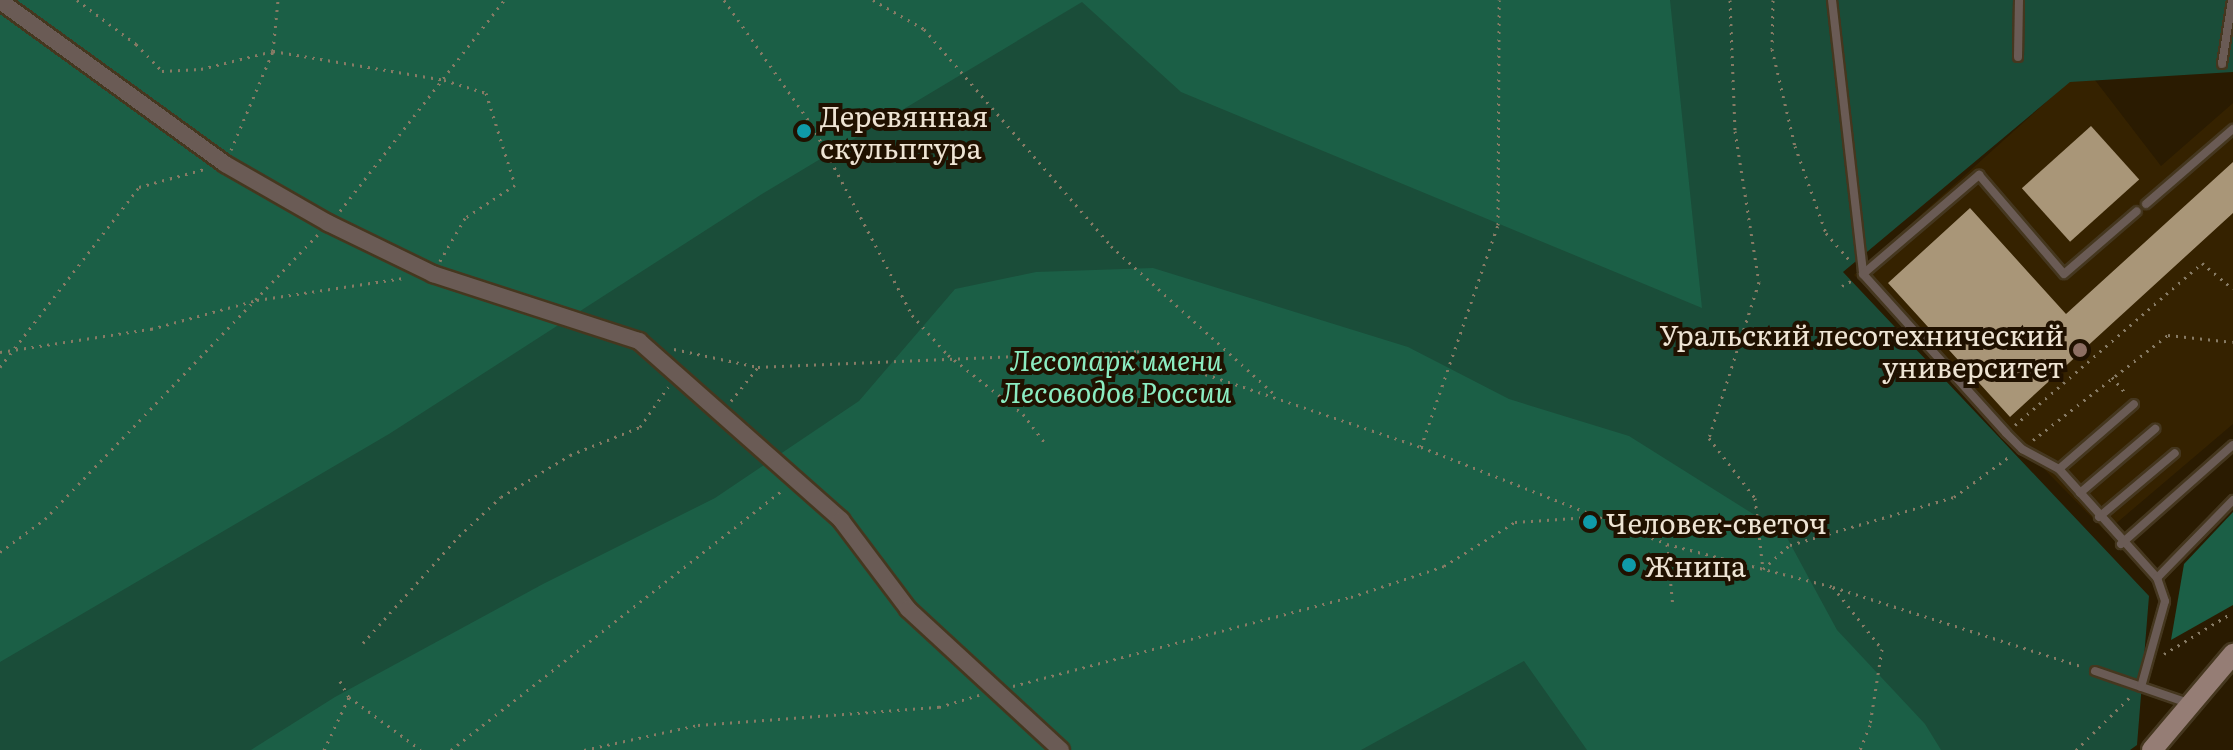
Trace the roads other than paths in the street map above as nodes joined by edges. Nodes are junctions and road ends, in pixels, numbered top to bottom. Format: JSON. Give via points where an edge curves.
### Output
{"nodes":[{"id":1,"x":1832,"y":0,"type":"edge"},
{"id":2,"x":2019,"y":0,"type":"edge"},
{"id":3,"x":2232,"y":0,"type":"edge"},
{"id":4,"x":0,"y":1,"type":"edge"},
{"id":5,"x":2018,"y":57,"type":"dead end"},
{"id":6,"x":2222,"y":64,"type":"dead end"},
{"id":7,"x":2233,"y":129,"type":"edge"},
{"id":8,"x":2146,"y":204,"type":"dead end"},
{"id":9,"x":2137,"y":211,"type":"dead end"},
{"id":10,"x":1863,"y":274,"type":"junction"},
{"id":11,"x":2134,"y":404,"type":"road end"},
{"id":12,"x":2155,"y":429,"type":"dead end"},
{"id":13,"x":2233,"y":445,"type":"edge"},
{"id":14,"x":2175,"y":453,"type":"dead end"},
{"id":15,"x":2059,"y":469,"type":"junction"},
{"id":16,"x":2080,"y":493,"type":"junction"},
{"id":17,"x":2233,"y":500,"type":"edge"},
{"id":18,"x":2099,"y":517,"type":"junction"},
{"id":19,"x":2121,"y":544,"type":"junction"},
{"id":20,"x":2157,"y":578,"type":"junction"},
{"id":21,"x":2233,"y":654,"type":"edge"},
{"id":22,"x":2095,"y":671,"type":"road end"},
{"id":23,"x":2141,"y":687,"type":"junction"},
{"id":24,"x":2188,"y":703,"type":"junction"},
{"id":25,"x":1061,"y":750,"type":"edge"},
{"id":26,"x":2152,"y":750,"type":"edge"}],
"edges":[{"from":1,"to":10,"type":"lane"},
{"from":2,"to":5,"type":"lane"},
{"from":3,"to":6,"type":"lane"},
{"from":4,"to":25,"type":"street","via":[[225,164],[328,223],[433,274],[639,341],[792,482],[841,520],[908,609]]},
{"from":7,"to":8,"type":"lane"},
{"from":9,"to":10,"type":"lane","via":[[2064,274],[1979,175]]},
{"from":10,"to":15,"type":"lane","via":[[2022,449]]},
{"from":11,"to":15,"type":"lane"},
{"from":12,"to":16,"type":"lane"},
{"from":13,"to":19,"type":"lane"},
{"from":14,"to":18,"type":"lane"},
{"from":15,"to":16,"type":"lane"},
{"from":16,"to":18,"type":"lane"},
{"from":17,"to":20,"type":"lane"},
{"from":18,"to":19,"type":"lane"},
{"from":19,"to":20,"type":"lane"},
{"from":20,"to":23,"type":"lane","via":[[2165,601]]},
{"from":21,"to":24,"type":"main road"},
{"from":22,"to":23,"type":"lane"},
{"from":23,"to":24,"type":"lane"},
{"from":24,"to":26,"type":"main road"}]}
